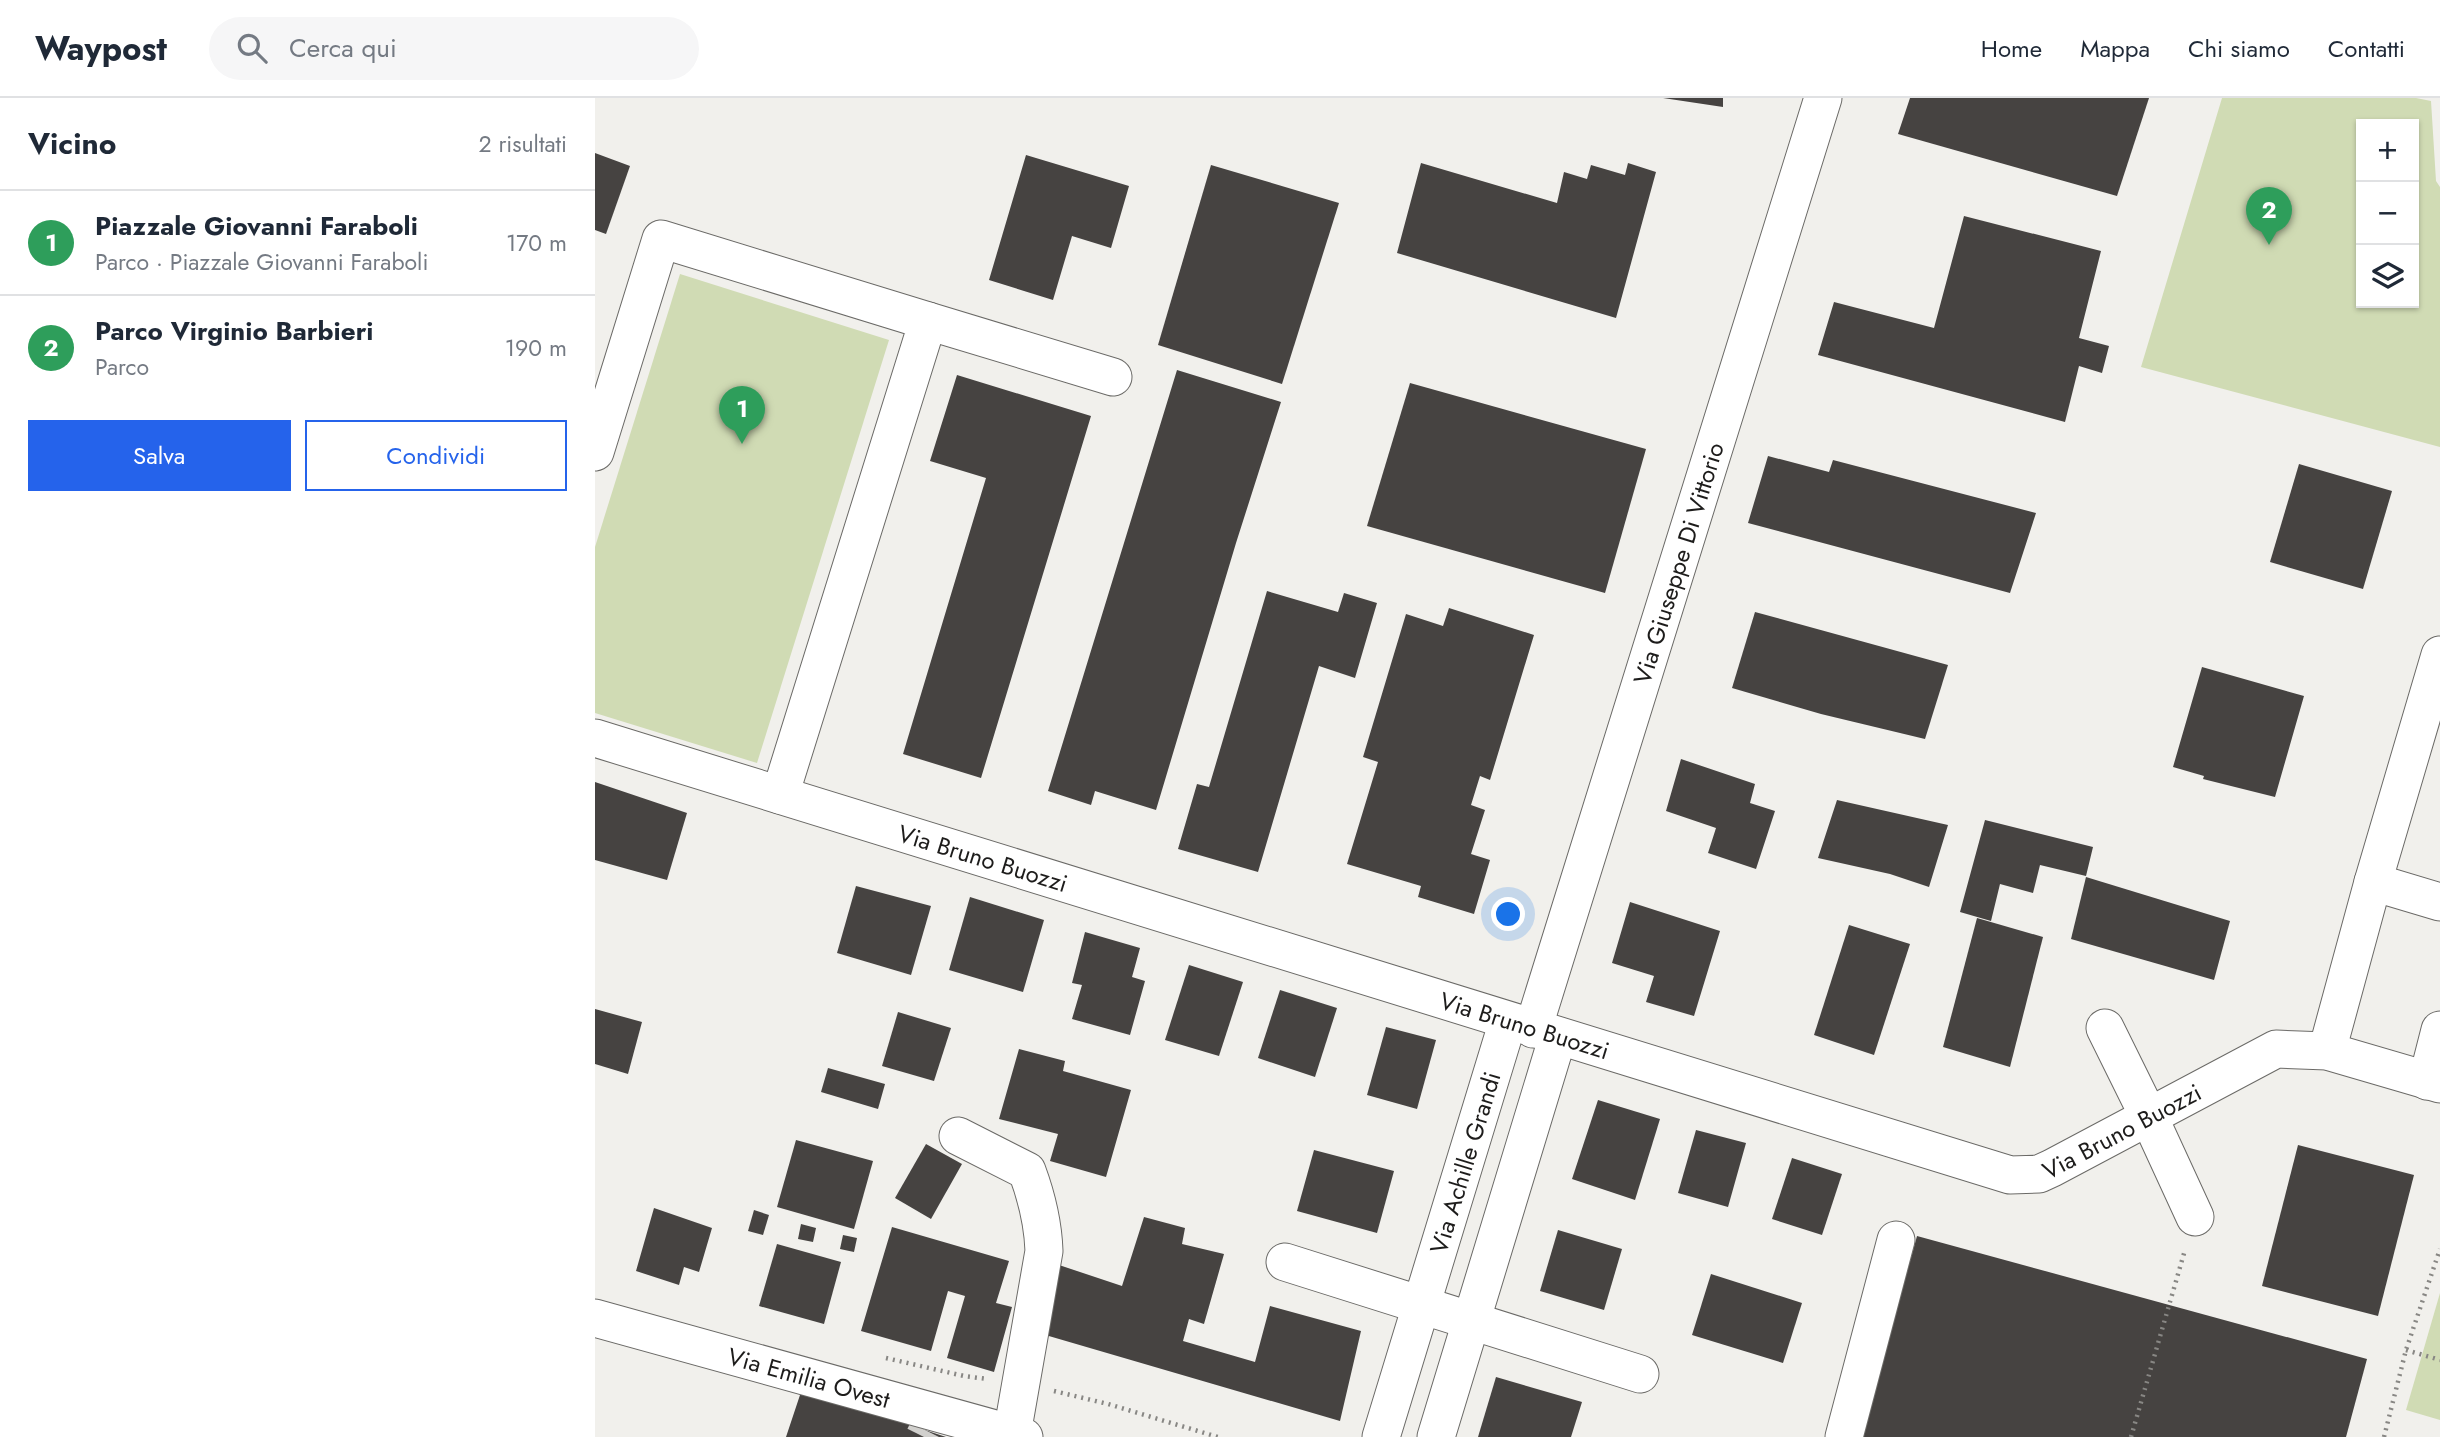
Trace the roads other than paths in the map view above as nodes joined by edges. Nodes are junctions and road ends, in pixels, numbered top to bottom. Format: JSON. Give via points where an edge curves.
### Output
{"nodes":[{"id":1,"x":1823,"y":98,"type":"edge"},
{"id":2,"x":928,"y":321,"type":"junction"},
{"id":3,"x":1113,"y":377,"type":"dead end"},
{"id":4,"x":595,"y":452,"type":"edge"},
{"id":5,"x":2438,"y":672,"type":"edge"},
{"id":6,"x":595,"y":738,"type":"edge"},
{"id":7,"x":780,"y":795,"type":"junction"},
{"id":8,"x":2373,"y":882,"type":"junction"},
{"id":9,"x":2440,"y":902,"type":"edge"},
{"id":10,"x":2105,"y":1028,"type":"dead end"},
{"id":11,"x":1533,"y":1029,"type":"junction"},
{"id":12,"x":2440,"y":1030,"type":"edge"},
{"id":13,"x":2327,"y":1051,"type":"junction"},
{"id":14,"x":2434,"y":1082,"type":"edge"},
{"id":15,"x":2149,"y":1117,"type":"junction"},
{"id":16,"x":958,"y":1136,"type":"dead end"},
{"id":17,"x":2195,"y":1217,"type":"road end"},
{"id":18,"x":1896,"y":1240,"type":"dead end"},
{"id":19,"x":1285,"y":1262,"type":"dead end"},
{"id":20,"x":1421,"y":1305,"type":"junction"},
{"id":21,"x":595,"y":1318,"type":"edge"},
{"id":22,"x":1471,"y":1321,"type":"junction"},
{"id":23,"x":1640,"y":1374,"type":"dead end"},
{"id":24,"x":1018,"y":1435,"type":"edge"},
{"id":25,"x":1381,"y":1437,"type":"edge"},
{"id":26,"x":1436,"y":1437,"type":"edge"},
{"id":27,"x":1844,"y":1437,"type":"edge"}],
"edges":[{"from":1,"to":11,"type":"street","name":"Via Giuseppe Di Vittorio"},
{"from":2,"to":3,"type":"street"},
{"from":2,"to":4,"type":"street","via":[[661,239]]},
{"from":2,"to":7,"type":"street"},
{"from":5,"to":8,"type":"street"},
{"from":6,"to":7,"type":"street","name":"Via Bruno Buozzi"},
{"from":7,"to":11,"type":"street","name":"Via Bruno Buozzi"},
{"from":8,"to":9,"type":"street"},
{"from":8,"to":13,"type":"street"},
{"from":10,"to":15,"type":"street"},
{"from":11,"to":15,"type":"street","name":"Via Bruno Buozzi","via":[[2010,1175],[2039,1174]]},
{"from":11,"to":20,"type":"street","name":"Via Achille Grandi"},
{"from":11,"to":22,"type":"street"},
{"from":12,"to":14,"type":"street"},
{"from":13,"to":14,"type":"street","name":"Via Bruno Buozzi"},
{"from":13,"to":15,"type":"street","name":"Via Bruno Buozzi","via":[[2276,1049]]},
{"from":15,"to":17,"type":"street"},
{"from":16,"to":24,"type":"street","via":[[1027,1171],[1044,1227]]},
{"from":18,"to":27,"type":"street"},
{"from":19,"to":20,"type":"street"},
{"from":20,"to":22,"type":"street"},
{"from":20,"to":25,"type":"street","name":"Via Achille Grandi"},
{"from":21,"to":24,"type":"street","name":"Via Emilia Ovest","via":[[931,1422]]},
{"from":22,"to":23,"type":"street"},
{"from":22,"to":26,"type":"street"}]}
